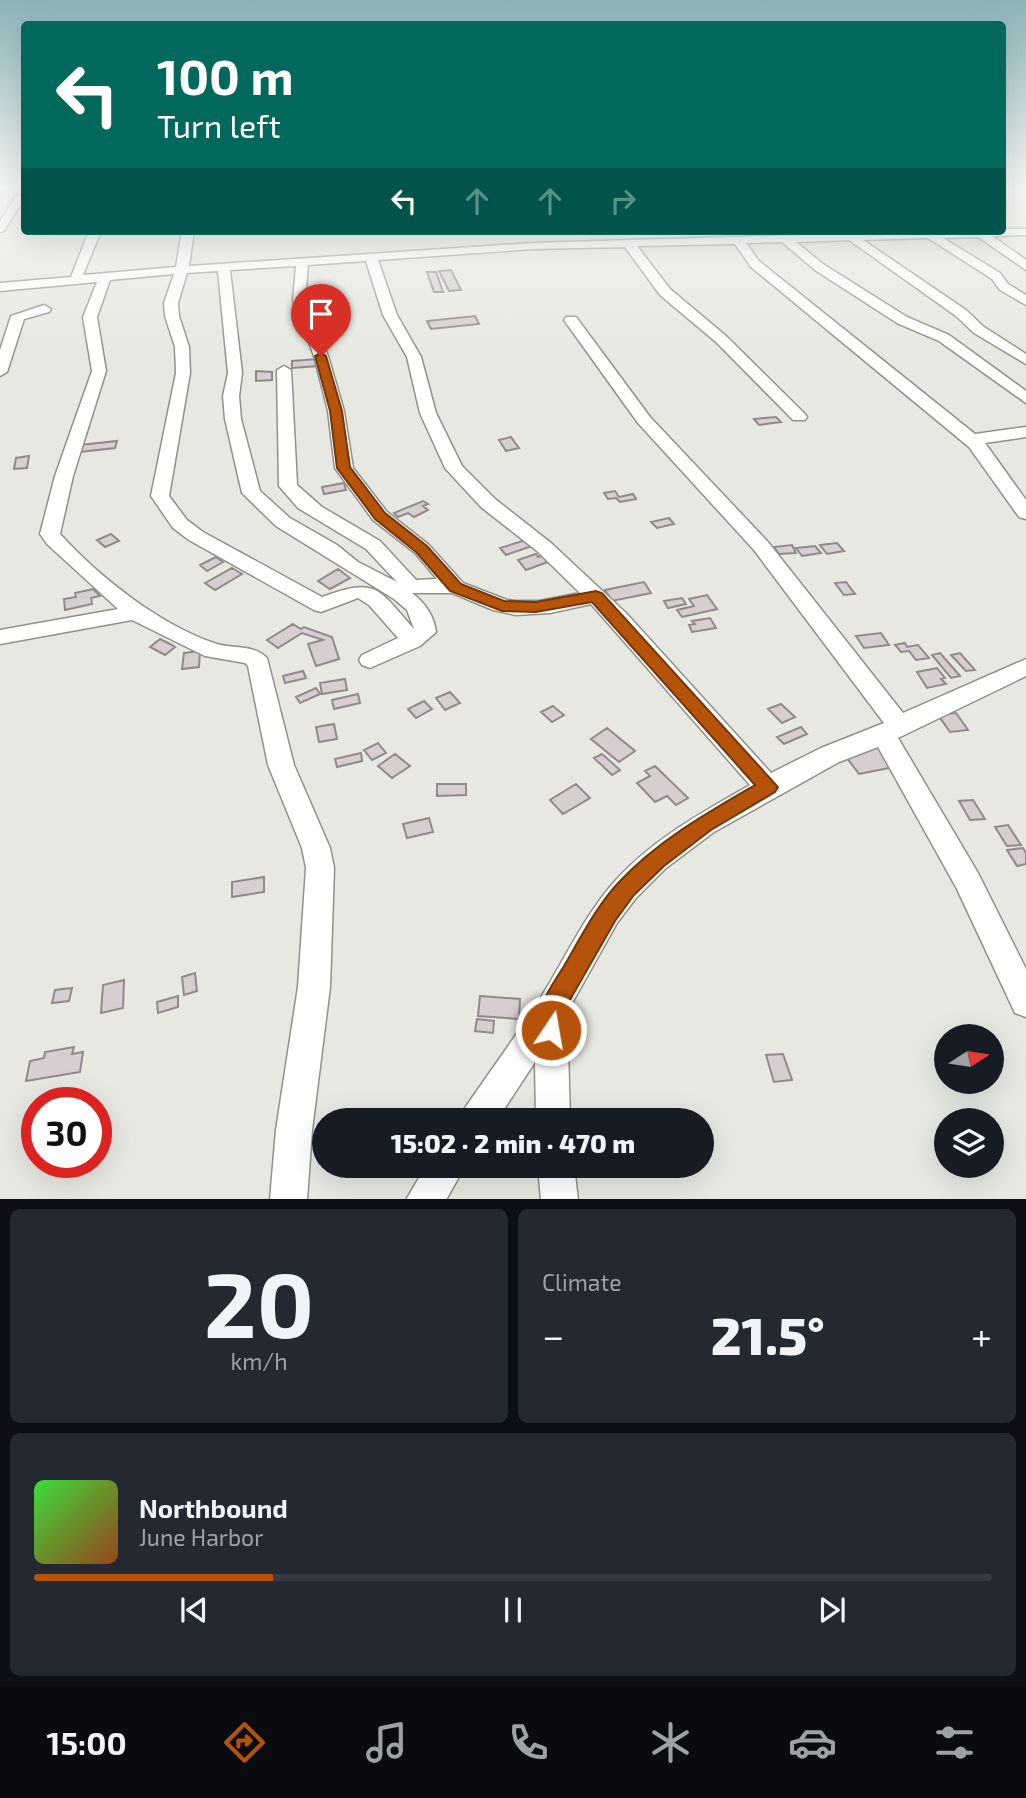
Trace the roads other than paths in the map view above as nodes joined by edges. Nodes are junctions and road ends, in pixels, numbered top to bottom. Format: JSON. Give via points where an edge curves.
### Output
{"nodes":[{"id":1,"x":90,"y":243,"type":"edge"},
{"id":2,"x":186,"y":243,"type":"edge"},
{"id":3,"x":651,"y":243,"type":"edge"},
{"id":4,"x":732,"y":243,"type":"edge"},
{"id":5,"x":790,"y":243,"type":"edge"},
{"id":6,"x":867,"y":243,"type":"edge"},
{"id":7,"x":944,"y":243,"type":"edge"},
{"id":8,"x":994,"y":243,"type":"edge"},
{"id":9,"x":630,"y":245,"type":"junction"},
{"id":10,"x":371,"y":258,"type":"junction"},
{"id":11,"x":302,"y":262,"type":"junction"},
{"id":12,"x":1026,"y":266,"type":"edge"},
{"id":13,"x":225,"y":268,"type":"junction"},
{"id":14,"x":182,"y":270,"type":"junction"},
{"id":15,"x":104,"y":279,"type":"junction"},
{"id":16,"x":75,"y":281,"type":"junction"},
{"id":17,"x":0,"y":287,"type":"edge"},
{"id":18,"x":1026,"y":301,"type":"edge"},
{"id":19,"x":44,"y":309,"type":"dead end"},
{"id":20,"x":571,"y":320,"type":"dead end"},
{"id":21,"x":1026,"y":360,"type":"edge"},
{"id":22,"x":284,"y":370,"type":"dead end"},
{"id":23,"x":0,"y":372,"type":"edge"},
{"id":24,"x":1026,"y":398,"type":"edge"},
{"id":25,"x":800,"y":416,"type":"dead end"},
{"id":26,"x":1026,"y":432,"type":"edge"},
{"id":27,"x":971,"y":440,"type":"junction"},
{"id":28,"x":1026,"y":513,"type":"edge"},
{"id":29,"x":455,"y":587,"type":"junction"},
{"id":30,"x":402,"y":588,"type":"junction"},
{"id":31,"x":596,"y":596,"type":"junction"},
{"id":32,"x":135,"y":613,"type":"junction"},
{"id":33,"x":0,"y":636,"type":"edge"},
{"id":34,"x":412,"y":640,"type":"junction"},
{"id":35,"x":370,"y":660,"type":"dead end"},
{"id":36,"x":1026,"y":667,"type":"edge"},
{"id":37,"x":891,"y":730,"type":"junction"},
{"id":38,"x":768,"y":787,"type":"junction"},
{"id":39,"x":1026,"y":1002,"type":"edge"},
{"id":40,"x":551,"y":1010,"type":"junction"},
{"id":41,"x":485,"y":1108,"type":"edge"},
{"id":42,"x":553,"y":1108,"type":"edge"},
{"id":43,"x":439,"y":1178,"type":"edge"},
{"id":44,"x":557,"y":1178,"type":"edge"},
{"id":45,"x":288,"y":1199,"type":"edge"},
{"id":46,"x":424,"y":1199,"type":"edge"},
{"id":47,"x":560,"y":1199,"type":"edge"}],
"edges":[{"from":1,"to":16,"type":"street"},
{"from":2,"to":14,"type":"street"},
{"from":3,"to":9,"type":"street"},
{"from":4,"to":27,"type":"street"},
{"from":5,"to":24,"type":"street","via":[[902,320],[944,338]]},
{"from":6,"to":21,"type":"street","via":[[979,330]]},
{"from":7,"to":18,"type":"street"},
{"from":8,"to":12,"type":"street"},
{"from":9,"to":10,"type":"street"},
{"from":9,"to":25,"type":"street","via":[[665,292]]},
{"from":10,"to":11,"type":"street"},
{"from":10,"to":31,"type":"street","via":[[390,315],[414,357],[428,413],[454,468]]},
{"from":11,"to":13,"type":"street"},
{"from":11,"to":29,"type":"street","via":[[299,300],[336,411],[344,468],[380,516],[422,549]]},
{"from":13,"to":14,"type":"street"},
{"from":13,"to":30,"type":"street","via":[[235,373],[233,419],[251,493],[283,522],[351,566]]},
{"from":14,"to":15,"type":"street"},
{"from":14,"to":34,"type":"street","via":[[171,309],[180,337],[183,373],[160,489],[166,505],[196,536],[321,605],[356,592],[370,595]]},
{"from":15,"to":16,"type":"street"},
{"from":15,"to":32,"type":"street","via":[[90,317],[99,371],[50,534]]},
{"from":16,"to":17,"type":"street"},
{"from":19,"to":23,"type":"street","via":[[18,316]]},
{"from":20,"to":37,"type":"street","via":[[645,420],[761,546]]},
{"from":22,"to":30,"type":"street","via":[[288,486],[299,500],[373,545],[394,564]]},
{"from":26,"to":27,"type":"street"},
{"from":27,"to":28,"type":"street"},
{"from":29,"to":30,"type":"street"},
{"from":29,"to":31,"type":"street","via":[[514,608]]},
{"from":30,"to":34,"type":"street","via":[[424,622],[425,632]]},
{"from":31,"to":38,"type":"street"},
{"from":32,"to":33,"type":"street"},
{"from":32,"to":45,"type":"street","via":[[213,651],[252,656],[259,663],[281,765],[316,848],[320,868],[314,987]]},
{"from":34,"to":35,"type":"street"},
{"from":36,"to":37,"type":"street"},
{"from":37,"to":38,"type":"street"},
{"from":37,"to":39,"type":"street"},
{"from":38,"to":40,"type":"street","via":[[704,824],[626,889]]},
{"from":40,"to":41,"type":"street"},
{"from":40,"to":42,"type":"street"},
{"from":43,"to":46,"type":"street"},
{"from":44,"to":47,"type":"street"}]}
